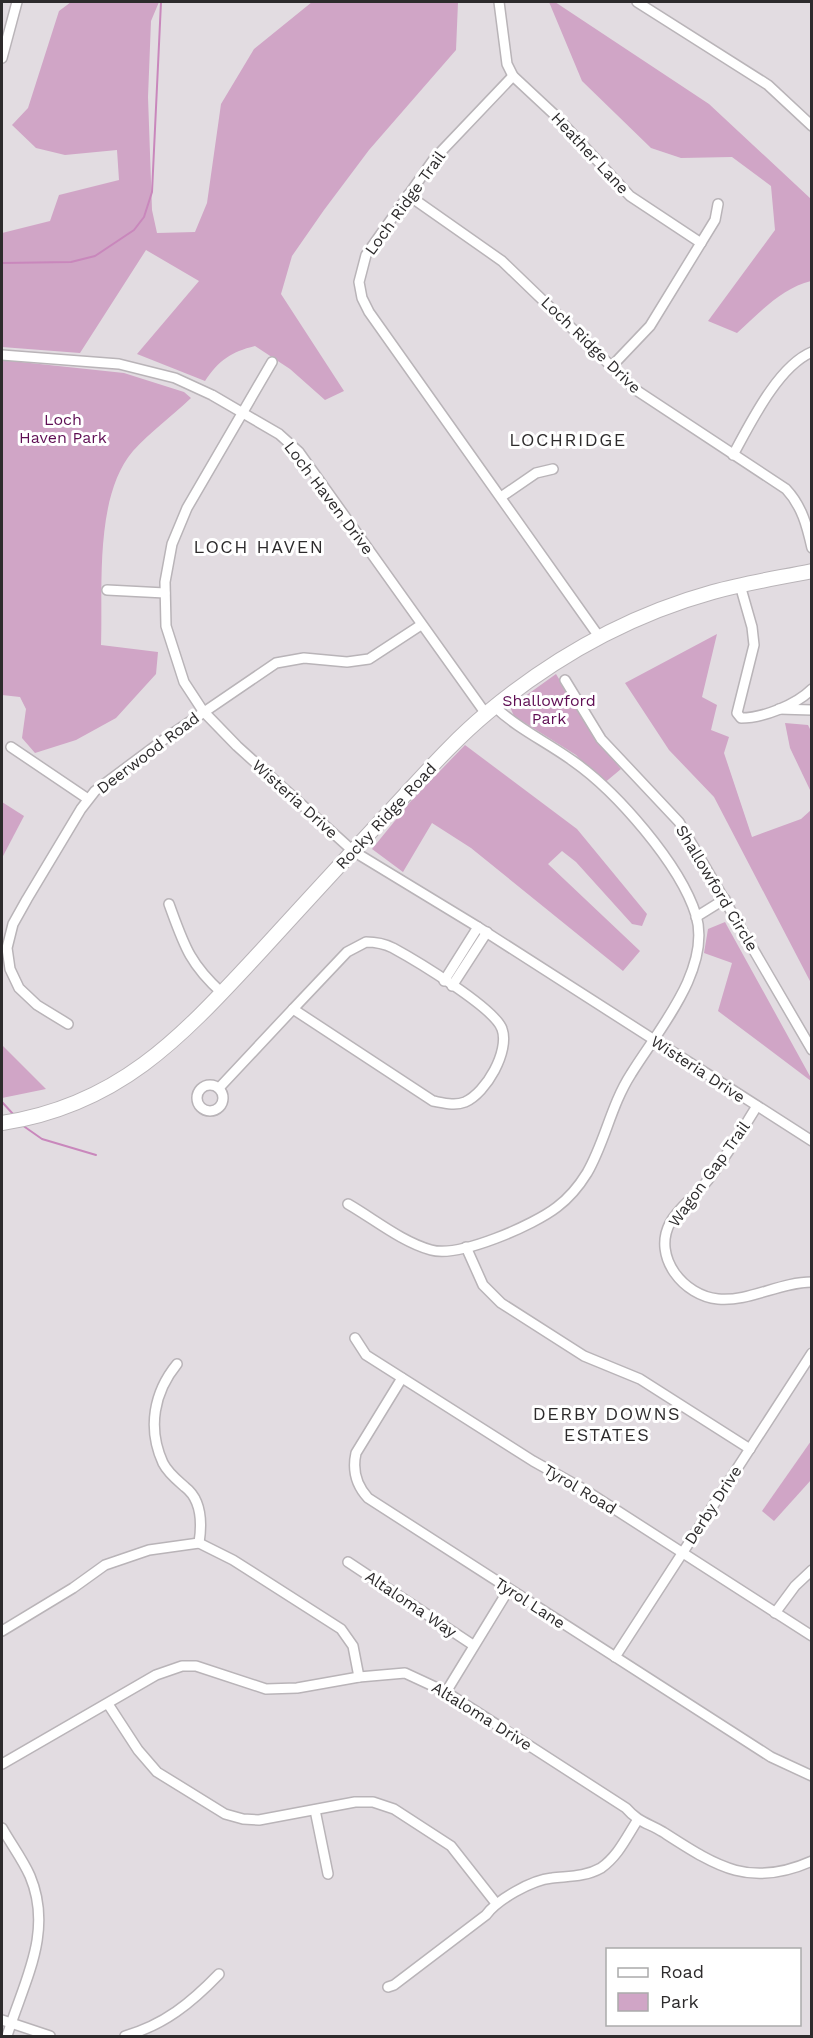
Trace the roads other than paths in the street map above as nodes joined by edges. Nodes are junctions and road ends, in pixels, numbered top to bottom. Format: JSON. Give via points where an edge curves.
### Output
{"nodes":[{"id":1,"x":17,"y":2,"type":"edge"},
{"id":2,"x":499,"y":2,"type":"edge"},
{"id":3,"x":636,"y":2,"type":"edge"},
{"id":4,"x":2,"y":55,"type":"edge"},
{"id":5,"x":513,"y":76,"type":"junction"},
{"id":6,"x":812,"y":126,"type":"edge"},
{"id":7,"x":408,"y":195,"type":"junction"},
{"id":8,"x":718,"y":204,"type":"dead end"},
{"id":9,"x":701,"y":243,"type":"junction"},
{"id":10,"x":812,"y":352,"type":"edge"},
{"id":11,"x":2,"y":355,"type":"edge"},
{"id":12,"x":272,"y":362,"type":"dead end"},
{"id":13,"x":611,"y":367,"type":"junction"},
{"id":14,"x":243,"y":413,"type":"junction"},
{"id":15,"x":733,"y":455,"type":"junction"},
{"id":16,"x":553,"y":469,"type":"dead end"},
{"id":17,"x":501,"y":497,"type":"junction"},
{"id":18,"x":812,"y":548,"type":"edge"},
{"id":19,"x":812,"y":571,"type":"edge"},
{"id":20,"x":740,"y":585,"type":"junction"},
{"id":21,"x":107,"y":590,"type":"dead end"},
{"id":22,"x":165,"y":593,"type":"junction"},
{"id":23,"x":421,"y":625,"type":"junction"},
{"id":24,"x":600,"y":638,"type":"junction"},
{"id":25,"x":566,"y":680,"type":"dead end"},
{"id":26,"x":812,"y":689,"type":"edge"},
{"id":27,"x":774,"y":709,"type":"junction"},
{"id":28,"x":490,"y":710,"type":"junction"},
{"id":29,"x":812,"y":710,"type":"edge"},
{"id":30,"x":203,"y":711,"type":"junction"},
{"id":31,"x":11,"y":747,"type":"dead end"},
{"id":32,"x":88,"y":800,"type":"junction"},
{"id":33,"x":353,"y":851,"type":"junction"},
{"id":34,"x":725,"y":899,"type":"junction"},
{"id":35,"x":169,"y":904,"type":"dead end"},
{"id":36,"x":696,"y":917,"type":"junction"},
{"id":37,"x":482,"y":929,"type":"junction"},
{"id":38,"x":448,"y":983,"type":"junction"},
{"id":39,"x":222,"y":993,"type":"junction"},
{"id":40,"x":293,"y":1009,"type":"junction"},
{"id":41,"x":68,"y":1024,"type":"dead end"},
{"id":42,"x":652,"y":1039,"type":"junction"},
{"id":43,"x":812,"y":1050,"type":"edge"},
{"id":44,"x":219,"y":1088,"type":"dead end"},
{"id":45,"x":757,"y":1106,"type":"junction"},
{"id":46,"x":2,"y":1123,"type":"edge"},
{"id":47,"x":812,"y":1141,"type":"edge"},
{"id":48,"x":348,"y":1204,"type":"dead end"},
{"id":49,"x":466,"y":1247,"type":"junction"},
{"id":50,"x":812,"y":1282,"type":"edge"},
{"id":51,"x":355,"y":1338,"type":"dead end"},
{"id":52,"x":812,"y":1353,"type":"edge"},
{"id":53,"x":177,"y":1364,"type":"dead end"},
{"id":54,"x":402,"y":1378,"type":"junction"},
{"id":55,"x":750,"y":1449,"type":"junction"},
{"id":56,"x":199,"y":1543,"type":"junction"},
{"id":57,"x":682,"y":1553,"type":"junction"},
{"id":58,"x":348,"y":1562,"type":"dead end"},
{"id":59,"x":812,"y":1570,"type":"edge"},
{"id":60,"x":509,"y":1589,"type":"junction"},
{"id":61,"x":775,"y":1612,"type":"junction"},
{"id":62,"x":2,"y":1631,"type":"edge"},
{"id":63,"x":812,"y":1636,"type":"edge"},
{"id":64,"x":473,"y":1645,"type":"junction"},
{"id":65,"x":615,"y":1657,"type":"junction"},
{"id":66,"x":359,"y":1677,"type":"junction"},
{"id":67,"x":446,"y":1692,"type":"junction"},
{"id":68,"x":108,"y":1704,"type":"junction"},
{"id":69,"x":2,"y":1764,"type":"edge"},
{"id":70,"x":812,"y":1776,"type":"edge"},
{"id":71,"x":315,"y":1810,"type":"junction"},
{"id":72,"x":637,"y":1821,"type":"junction"},
{"id":73,"x":2,"y":1828,"type":"edge"},
{"id":74,"x":812,"y":1861,"type":"edge"},
{"id":75,"x":328,"y":1874,"type":"dead end"},
{"id":76,"x":495,"y":1902,"type":"junction"},
{"id":77,"x":219,"y":1974,"type":"dead end"},
{"id":78,"x":388,"y":1987,"type":"dead end"},
{"id":79,"x":6,"y":2021,"type":"edge"},
{"id":80,"x":7,"y":2037,"type":"edge"},
{"id":81,"x":50,"y":2037,"type":"edge"},
{"id":82,"x":125,"y":2037,"type":"edge"}],
"edges":[{"from":1,"to":4,"type":"street"},
{"from":2,"to":5,"type":"street","via":[[507,64]]},
{"from":3,"to":6,"type":"street","via":[[768,85]]},
{"from":5,"to":7,"type":"street","name":"Loch Ridge Trail","via":[[450,141]]},
{"from":5,"to":9,"type":"street","name":"Heather Lane","via":[[630,196]]},
{"from":7,"to":13,"type":"street","name":"Loch Ridge Drive","via":[[502,261]]},
{"from":7,"to":17,"type":"street","name":"Loch Ridge Trail","via":[[362,263],[362,298]]},
{"from":8,"to":9,"type":"street","via":[[717,214]]},
{"from":9,"to":13,"type":"street","via":[[650,326]]},
{"from":10,"to":15,"type":"street","via":[[780,378]]},
{"from":11,"to":14,"type":"street","name":"Loch Haven Drive","via":[[119,364],[190,384]]},
{"from":12,"to":14,"type":"street","name":"Wisteria Drive"},
{"from":13,"to":15,"type":"street","name":"Loch Ridge Drive","via":[[644,396]]},
{"from":14,"to":22,"type":"street","name":"Wisteria Drive","via":[[187,508],[172,544]]},
{"from":14,"to":23,"type":"street","name":"Loch Haven Drive","via":[[291,443]]},
{"from":15,"to":18,"type":"street","name":"Loch Ridge Drive","via":[[786,489],[796,500]]},
{"from":16,"to":17,"type":"street","via":[[536,473]]},
{"from":17,"to":24,"type":"street","name":"Loch Ridge Trail"},
{"from":19,"to":20,"type":"main road","name":"Rocky Ridge Road"},
{"from":20,"to":24,"type":"main road","name":"Rocky Ridge Road","via":[[684,601]]},
{"from":20,"to":27,"type":"street","via":[[754,645],[737,713],[741,718],[752,718]]},
{"from":21,"to":22,"type":"street"},
{"from":22,"to":30,"type":"street","name":"Wisteria Drive","via":[[166,626],[173,655],[183,682]]},
{"from":23,"to":28,"type":"street","name":"Loch Haven Drive"},
{"from":23,"to":30,"type":"street","name":"Deerwood Road","via":[[369,659],[347,662],[304,658],[276,663]]},
{"from":24,"to":28,"type":"main road","name":"Rocky Ridge Road","via":[[550,665]]},
{"from":25,"to":34,"type":"street","name":"Shallowford Circle","via":[[601,739],[679,822]]},
{"from":26,"to":27,"type":"street","via":[[803,698]]},
{"from":27,"to":29,"type":"street"},
{"from":28,"to":33,"type":"main road","name":"Rocky Ridge Road","via":[[443,754]]},
{"from":28,"to":36,"type":"street","name":"Loch Haven Drive","via":[[583,768],[637,821],[684,889]]},
{"from":30,"to":32,"type":"street","name":"Deerwood Road","via":[[117,773]]},
{"from":30,"to":33,"type":"street","name":"Wisteria Drive"},
{"from":31,"to":32,"type":"street"},
{"from":32,"to":41,"type":"street","name":"Deerwood Road","via":[[13,924],[7,948],[9,969],[19,988],[37,1005]]},
{"from":33,"to":37,"type":"street","name":"Wisteria Drive"},
{"from":33,"to":39,"type":"main road","name":"Rocky Ridge Road"},
{"from":34,"to":36,"type":"street"},
{"from":34,"to":43,"type":"street","name":"Shallowford Circle"},
{"from":35,"to":39,"type":"street","via":[[188,956]]},
{"from":36,"to":42,"type":"street","name":"Loch Haven Drive","via":[[698,947],[691,977]]},
{"from":37,"to":38,"type":"street"},
{"from":37,"to":42,"type":"street","name":"Wisteria Drive"},
{"from":38,"to":40,"type":"street","via":[[392,948],[366,942],[347,952]]},
{"from":38,"to":40,"type":"street","via":[[492,1013],[504,1039],[500,1056],[479,1092],[464,1103],[434,1101]]},
{"from":39,"to":46,"type":"main road","name":"Rocky Ridge Road","via":[[179,1037],[116,1084],[58,1110]]},
{"from":40,"to":44,"type":"street"},
{"from":42,"to":45,"type":"street","name":"Wisteria Drive"},
{"from":42,"to":49,"type":"street","name":"Loch Haven Drive","via":[[617,1096],[595,1157],[572,1193],[538,1219]]},
{"from":45,"to":47,"type":"street","name":"Wisteria Drive"},
{"from":45,"to":50,"type":"street","name":"Wagon Gap Trail","via":[[712,1175],[670,1223],[666,1242],[669,1264],[692,1291],[717,1299]]},
{"from":48,"to":49,"type":"street","name":"Loch Haven Drive","via":[[432,1251]]},
{"from":49,"to":55,"type":"street","via":[[483,1285],[501,1303],[584,1356],[640,1378]]},
{"from":51,"to":54,"type":"street","name":"Tyrol Road","via":[[366,1355]]},
{"from":52,"to":55,"type":"street","name":"Derby Drive"},
{"from":53,"to":56,"type":"street","via":[[158,1395],[155,1430],[164,1464],[198,1504]]},
{"from":54,"to":57,"type":"street","name":"Tyrol Road"},
{"from":54,"to":60,"type":"street","name":"Tyrol Lane","via":[[356,1453],[354,1467],[359,1487],[375,1503]]},
{"from":55,"to":57,"type":"street","name":"Derby Drive"},
{"from":56,"to":62,"type":"street","via":[[149,1550],[105,1565]]},
{"from":56,"to":66,"type":"street","via":[[233,1560],[341,1629],[353,1646]]},
{"from":57,"to":61,"type":"street","name":"Tyrol Road"},
{"from":57,"to":65,"type":"street","name":"Derby Drive"},
{"from":58,"to":64,"type":"street","name":"Altaloma Way"},
{"from":59,"to":61,"type":"street"},
{"from":60,"to":64,"type":"street"},
{"from":60,"to":65,"type":"street","name":"Tyrol Lane"},
{"from":61,"to":63,"type":"street","name":"Tyrol Road"},
{"from":64,"to":67,"type":"street"},
{"from":65,"to":70,"type":"street","name":"Tyrol Lane","via":[[771,1757]]},
{"from":66,"to":67,"type":"street","name":"Altaloma Drive","via":[[405,1673]]},
{"from":66,"to":68,"type":"street","name":"Altaloma Drive","via":[[266,1689],[215,1670],[182,1666],[156,1675]]},
{"from":67,"to":72,"type":"street","name":"Altaloma Drive","via":[[626,1808]]},
{"from":68,"to":69,"type":"street","name":"Altaloma Drive"},
{"from":68,"to":71,"type":"street","via":[[157,1772],[225,1814],[259,1820]]},
{"from":71,"to":75,"type":"street"},
{"from":71,"to":76,"type":"street","via":[[355,1802],[373,1802],[394,1809],[452,1846]]},
{"from":72,"to":74,"type":"street","name":"Altaloma Drive","via":[[653,1826],[730,1871],[772,1874]]},
{"from":72,"to":76,"type":"street","via":[[615,1856],[599,1869],[576,1877],[538,1881]]},
{"from":73,"to":79,"type":"street","via":[[30,1876],[40,1920],[34,1963]]},
{"from":76,"to":78,"type":"street","via":[[486,1915]]},
{"from":77,"to":82,"type":"street","via":[[190,2004],[168,2019]]},
{"from":79,"to":80,"type":"street"},
{"from":79,"to":81,"type":"street"}]}
